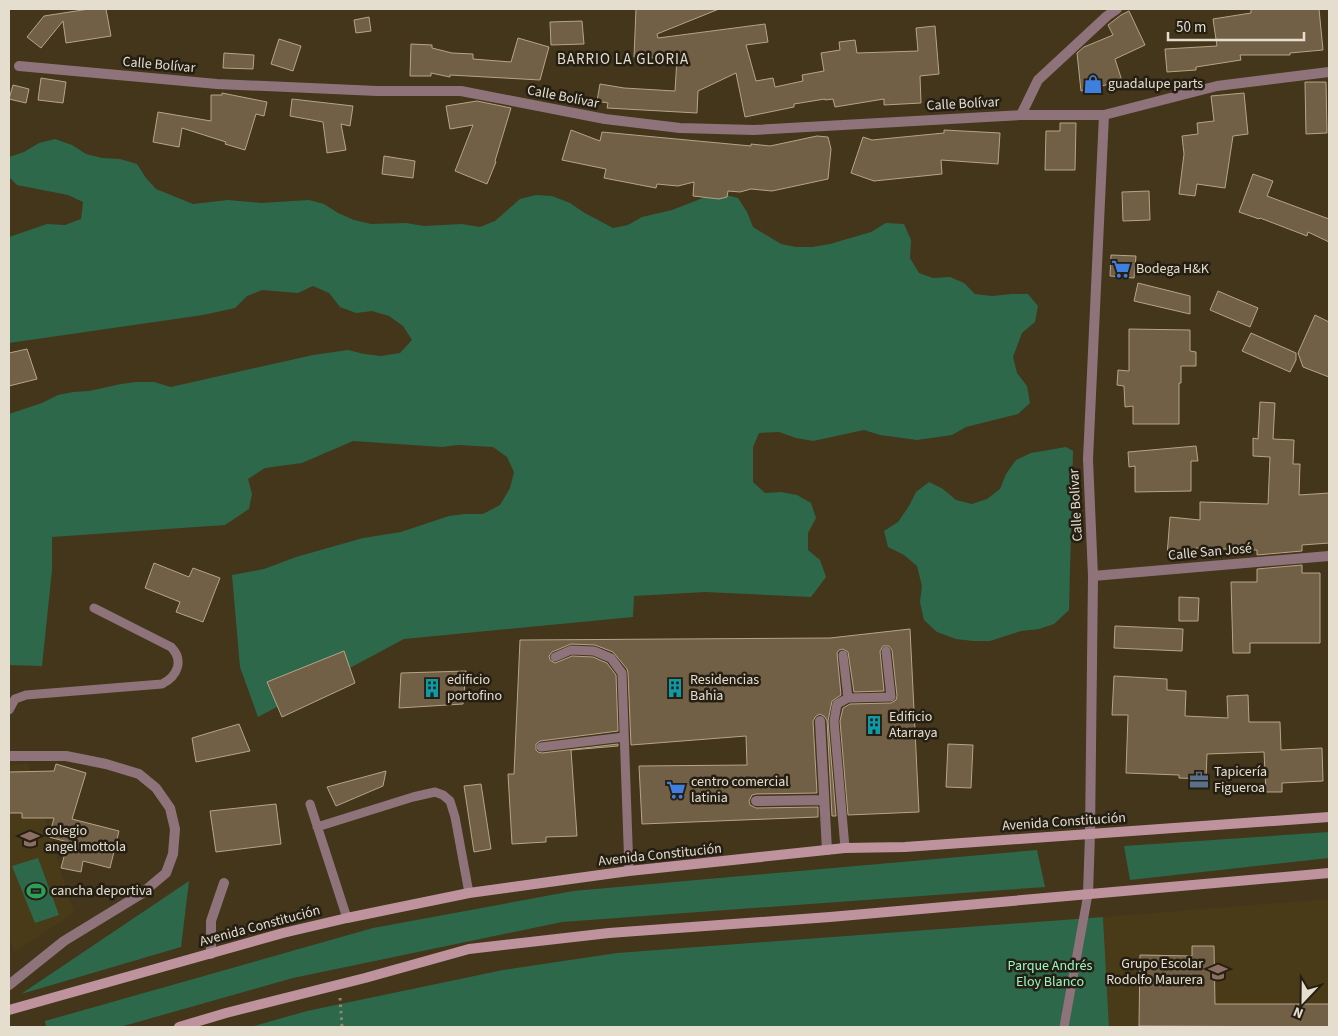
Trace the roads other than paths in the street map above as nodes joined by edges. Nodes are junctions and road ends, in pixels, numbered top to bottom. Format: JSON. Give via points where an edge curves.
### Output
{"nodes":[{"id":1,"x":1117,"y":9,"type":"edge"},
{"id":2,"x":19,"y":66,"type":"dead end"},
{"id":3,"x":1329,"y":72,"type":"edge"},
{"id":4,"x":1021,"y":115,"type":"junction"},
{"id":5,"x":1104,"y":115,"type":"junction"},
{"id":6,"x":1329,"y":556,"type":"edge"},
{"id":7,"x":1093,"y":576,"type":"junction"},
{"id":8,"x":94,"y":608,"type":"dead end"},
{"id":9,"x":886,"y":651,"type":"dead end"},
{"id":10,"x":843,"y":655,"type":"dead end"},
{"id":11,"x":554,"y":657,"type":"dead end"},
{"id":12,"x":848,"y":698,"type":"junction"},
{"id":13,"x":9,"y":710,"type":"edge"},
{"id":14,"x":820,"y":721,"type":"dead end"},
{"id":15,"x":624,"y":737,"type":"junction"},
{"id":16,"x":541,"y":747,"type":"dead end"},
{"id":17,"x":9,"y":756,"type":"edge"},
{"id":18,"x":823,"y":800,"type":"junction"},
{"id":19,"x":756,"y":801,"type":"dead end"},
{"id":20,"x":310,"y":804,"type":"dead end"},
{"id":21,"x":1329,"y":817,"type":"edge"},
{"id":22,"x":317,"y":827,"type":"junction"},
{"id":23,"x":1090,"y":834,"type":"junction"},
{"id":24,"x":845,"y":848,"type":"junction"},
{"id":25,"x":827,"y":850,"type":"junction"},
{"id":26,"x":628,"y":871,"type":"junction"},
{"id":27,"x":1329,"y":873,"type":"edge"},
{"id":28,"x":224,"y":883,"type":"dead end"},
{"id":29,"x":469,"y":893,"type":"junction"},
{"id":30,"x":1088,"y":894,"type":"junction"},
{"id":31,"x":347,"y":918,"type":"junction"},
{"id":32,"x":211,"y":954,"type":"junction"},
{"id":33,"x":9,"y":985,"type":"edge"},
{"id":34,"x":9,"y":1010,"type":"edge"},
{"id":35,"x":179,"y":1027,"type":"edge"},
{"id":36,"x":1064,"y":1027,"type":"edge"}],
"edges":[{"from":1,"to":4,"type":"street","via":[[1038,80]]},
{"from":2,"to":4,"type":"street","name":"Calle Bolívar","via":[[217,84],[460,91],[605,119],[680,128],[754,130]]},
{"from":3,"to":5,"type":"street","name":"Calle Bolívar","via":[[1217,86]]},
{"from":4,"to":5,"type":"street","name":"Calle Bolívar"},
{"from":5,"to":7,"type":"street","name":"Calle Bolívar","via":[[1088,459]]},
{"from":6,"to":7,"type":"street","name":"Calle San José"},
{"from":7,"to":23,"type":"street","name":"Calle Bolívar"},
{"from":8,"to":13,"type":"lane","via":[[171,647],[178,660],[177,671],[170,680],[162,684],[26,695],[15,699]]},
{"from":9,"to":12,"type":"lane","via":[[891,697]]},
{"from":10,"to":12,"type":"lane"},
{"from":11,"to":15,"type":"lane","via":[[571,650],[594,651],[611,658],[622,673]]},
{"from":12,"to":24,"type":"lane","via":[[837,704],[834,721]]},
{"from":14,"to":18,"type":"street"},
{"from":15,"to":16,"type":"lane"},
{"from":15,"to":26,"type":"lane"},
{"from":17,"to":33,"type":"street","via":[[66,756],[139,774],[156,788],[170,808],[175,829],[173,854],[166,872],[141,894],[64,941]]},
{"from":18,"to":19,"type":"street"},
{"from":18,"to":25,"type":"street"},
{"from":20,"to":22,"type":"lane"},
{"from":21,"to":23,"type":"main road","name":"Avenida Constitución"},
{"from":22,"to":29,"type":"lane","via":[[413,797],[435,792],[443,795],[450,801],[455,817]]},
{"from":22,"to":31,"type":"lane"},
{"from":23,"to":24,"type":"main road","name":"Avenida Constitución"},
{"from":23,"to":30,"type":"street","name":"Calle Bolívar"},
{"from":24,"to":25,"type":"main road","name":"Avenida Constitución"},
{"from":25,"to":26,"type":"main road","name":"Avenida Constitución"},
{"from":26,"to":29,"type":"main road","name":"Avenida Constitución"},
{"from":27,"to":30,"type":"main road"},
{"from":28,"to":32,"type":"street","via":[[211,921]]},
{"from":29,"to":31,"type":"main road","name":"Avenida Constitución"},
{"from":30,"to":35,"type":"main road","via":[[608,934],[469,949]]},
{"from":30,"to":36,"type":"lane"},
{"from":31,"to":32,"type":"main road","name":"Avenida Constitución"},
{"from":32,"to":34,"type":"main road","name":"Avenida Constitución"}]}
